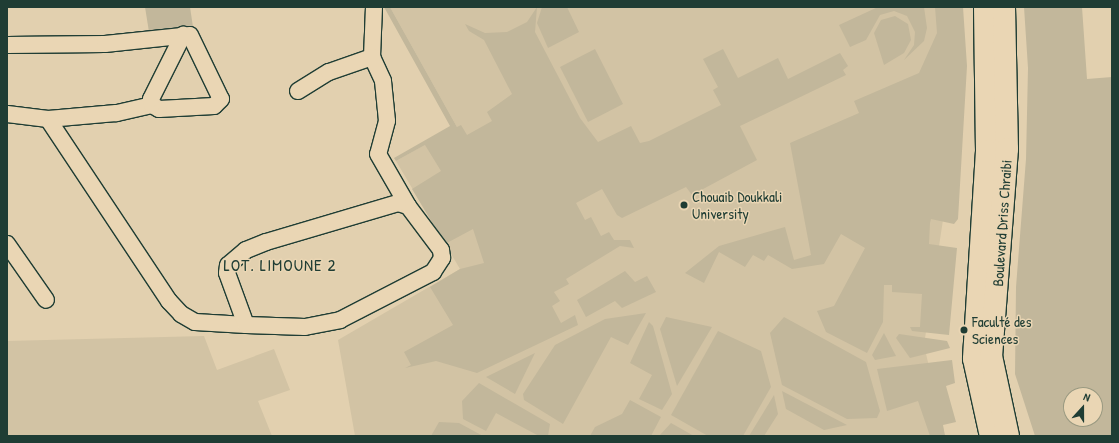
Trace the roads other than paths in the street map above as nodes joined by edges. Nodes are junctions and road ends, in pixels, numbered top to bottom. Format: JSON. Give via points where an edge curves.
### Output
{"nodes":[{"id":1,"x":374,"y":7,"type":"edge"},
{"id":2,"x":985,"y":7,"type":"edge"},
{"id":3,"x":1004,"y":7,"type":"edge"},
{"id":4,"x":183,"y":35,"type":"junction"},
{"id":5,"x":7,"y":45,"type":"edge"},
{"id":6,"x":372,"y":57,"type":"junction"},
{"id":7,"x":298,"y":91,"type":"dead end"},
{"id":8,"x":152,"y":105,"type":"junction"},
{"id":9,"x":7,"y":114,"type":"edge"},
{"id":10,"x":48,"y":119,"type":"junction"},
{"id":11,"x":408,"y":206,"type":"junction"},
{"id":12,"x":7,"y":244,"type":"edge"},
{"id":13,"x":46,"y":300,"type":"dead end"},
{"id":14,"x":246,"y":325,"type":"junction"},
{"id":15,"x":992,"y":436,"type":"edge"},
{"id":16,"x":1008,"y":436,"type":"edge"}],
"edges":[{"from":1,"to":6,"type":"street"},
{"from":2,"to":15,"type":"main road","name":"Boulevard Driss Chraibi","via":[[987,151],[974,360]]},
{"from":3,"to":16,"type":"main road","name":"Boulevard Driss Chraibi","via":[[1007,149],[991,356]]},
{"from":4,"to":5,"type":"street","via":[[105,44]]},
{"from":4,"to":8,"type":"street","via":[[151,99]]},
{"from":4,"to":8,"type":"street","via":[[195,40],[221,99],[214,106],[160,109]]},
{"from":6,"to":7,"type":"street","via":[[330,72]]},
{"from":6,"to":11,"type":"street","via":[[383,81],[388,121],[378,154]]},
{"from":8,"to":10,"type":"street","via":[[116,113]]},
{"from":9,"to":10,"type":"street"},
{"from":10,"to":14,"type":"street","via":[[181,314],[195,322]]},
{"from":11,"to":14,"type":"street","via":[[389,204],[266,242],[233,258],[227,273]]},
{"from":11,"to":14,"type":"street","via":[[441,250],[442,258],[433,272],[340,320],[305,327]]},
{"from":12,"to":13,"type":"street"}]}
